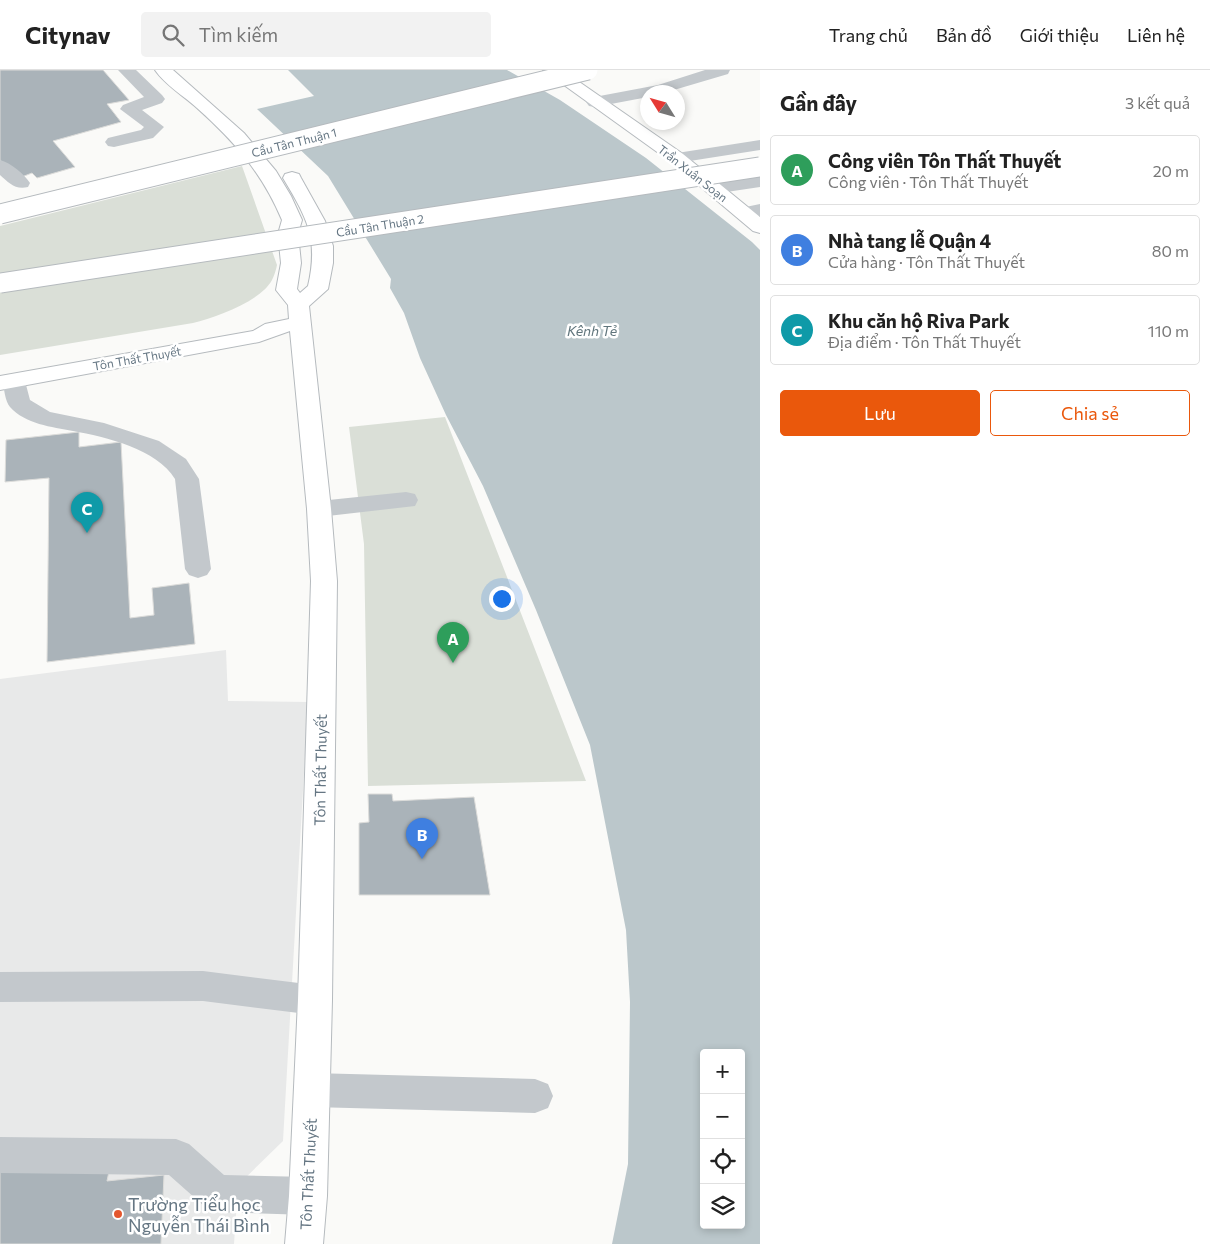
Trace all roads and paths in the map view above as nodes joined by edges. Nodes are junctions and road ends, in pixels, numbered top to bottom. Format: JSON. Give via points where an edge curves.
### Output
{"nodes":[{"id":1,"x":126,"y":70,"type":"edge"},
{"id":2,"x":146,"y":70,"type":"edge"},
{"id":3,"x":163,"y":70,"type":"edge"},
{"id":4,"x":179,"y":70,"type":"edge"},
{"id":5,"x":551,"y":70,"type":"edge"},
{"id":6,"x":588,"y":70,"type":"edge"},
{"id":7,"x":722,"y":70,"type":"edge"},
{"id":8,"x":595,"y":102,"type":"junction"},
{"id":9,"x":203,"y":113,"type":"junction"},
{"id":10,"x":114,"y":142,"type":"dead end"},
{"id":11,"x":760,"y":145,"type":"edge"},
{"id":12,"x":677,"y":158,"type":"junction"},
{"id":13,"x":760,"y":158,"type":"edge"},
{"id":14,"x":0,"y":166,"type":"edge"},
{"id":15,"x":760,"y":167,"type":"edge"},
{"id":16,"x":760,"y":181,"type":"edge"},
{"id":17,"x":21,"y":183,"type":"dead end"},
{"id":18,"x":713,"y":188,"type":"junction"},
{"id":19,"x":752,"y":212,"type":"edge"},
{"id":20,"x":0,"y":214,"type":"edge"},
{"id":21,"x":760,"y":227,"type":"edge"},
{"id":22,"x":0,"y":273,"type":"edge"},
{"id":23,"x":0,"y":283,"type":"edge"},
{"id":24,"x":290,"y":319,"type":"junction"},
{"id":25,"x":5,"y":378,"type":"edge"},
{"id":26,"x":406,"y":500,"type":"dead end"},
{"id":27,"x":319,"y":509,"type":"junction"},
{"id":28,"x":198,"y":569,"type":"dead end"},
{"id":29,"x":0,"y":987,"type":"edge"},
{"id":30,"x":315,"y":1000,"type":"junction"},
{"id":31,"x":312,"y":1090,"type":"junction"},
{"id":32,"x":535,"y":1096,"type":"dead end"},
{"id":33,"x":0,"y":1155,"type":"edge"},
{"id":34,"x":308,"y":1196,"type":"junction"},
{"id":35,"x":304,"y":1244,"type":"edge"}],
"edges":[{"from":1,"to":10,"type":"street","via":[[156,99],[129,109],[155,127],[146,134]]},
{"from":2,"to":9,"type":"main road"},
{"from":3,"to":9,"type":"main road"},
{"from":4,"to":24,"type":"main road","via":[[260,141],[292,178],[306,204],[323,244],[323,263],[318,289]]},
{"from":5,"to":8,"type":"main road","name":"Trần Xuân Soạn"},
{"from":6,"to":20,"type":"main road","name":"Cầu Tân Thuận 1","bridge":true},
{"from":7,"to":8,"type":"street","via":[[661,89]]},
{"from":8,"to":12,"type":"main road","name":"Trần Xuân Soạn"},
{"from":9,"to":24,"type":"main road","via":[[254,174],[275,222],[286,232],[291,254],[286,290]]},
{"from":11,"to":12,"type":"street"},
{"from":12,"to":18,"type":"main road","name":"Trần Xuân Soạn"},
{"from":13,"to":22,"type":"main road","name":"Cầu Tân Thuận 2"},
{"from":14,"to":17,"type":"street"},
{"from":15,"to":23,"type":"main road","name":"Cầu Tân Thuận 2","bridge":true},
{"from":16,"to":18,"type":"street"},
{"from":18,"to":19,"type":"main road","name":"Trần Xuân Soạn"},
{"from":19,"to":21,"type":"main road","name":"Trần Xuân Soạn"},
{"from":24,"to":25,"type":"main road","name":"Tôn Thất Thuyết","via":[[259,336]]},
{"from":24,"to":27,"type":"main road","name":"Tôn Thất Thuyết"},
{"from":25,"to":28,"type":"street","via":[[19,403],[43,418],[123,436],[151,446],[178,464],[187,479]]},
{"from":26,"to":27,"type":"street"},
{"from":27,"to":30,"type":"main road","name":"Tôn Thất Thuyết","via":[[324,581]]},
{"from":29,"to":30,"type":"street","via":[[203,986]]},
{"from":30,"to":31,"type":"main road","name":"Tôn Thất Thuyết"},
{"from":31,"to":32,"type":"street"},
{"from":31,"to":34,"type":"main road","name":"Tôn Thất Thuyết"},
{"from":33,"to":34,"type":"street","via":[[176,1156],[217,1193]]},
{"from":34,"to":35,"type":"main road","name":"Tôn Thất Thuyết"}]}
